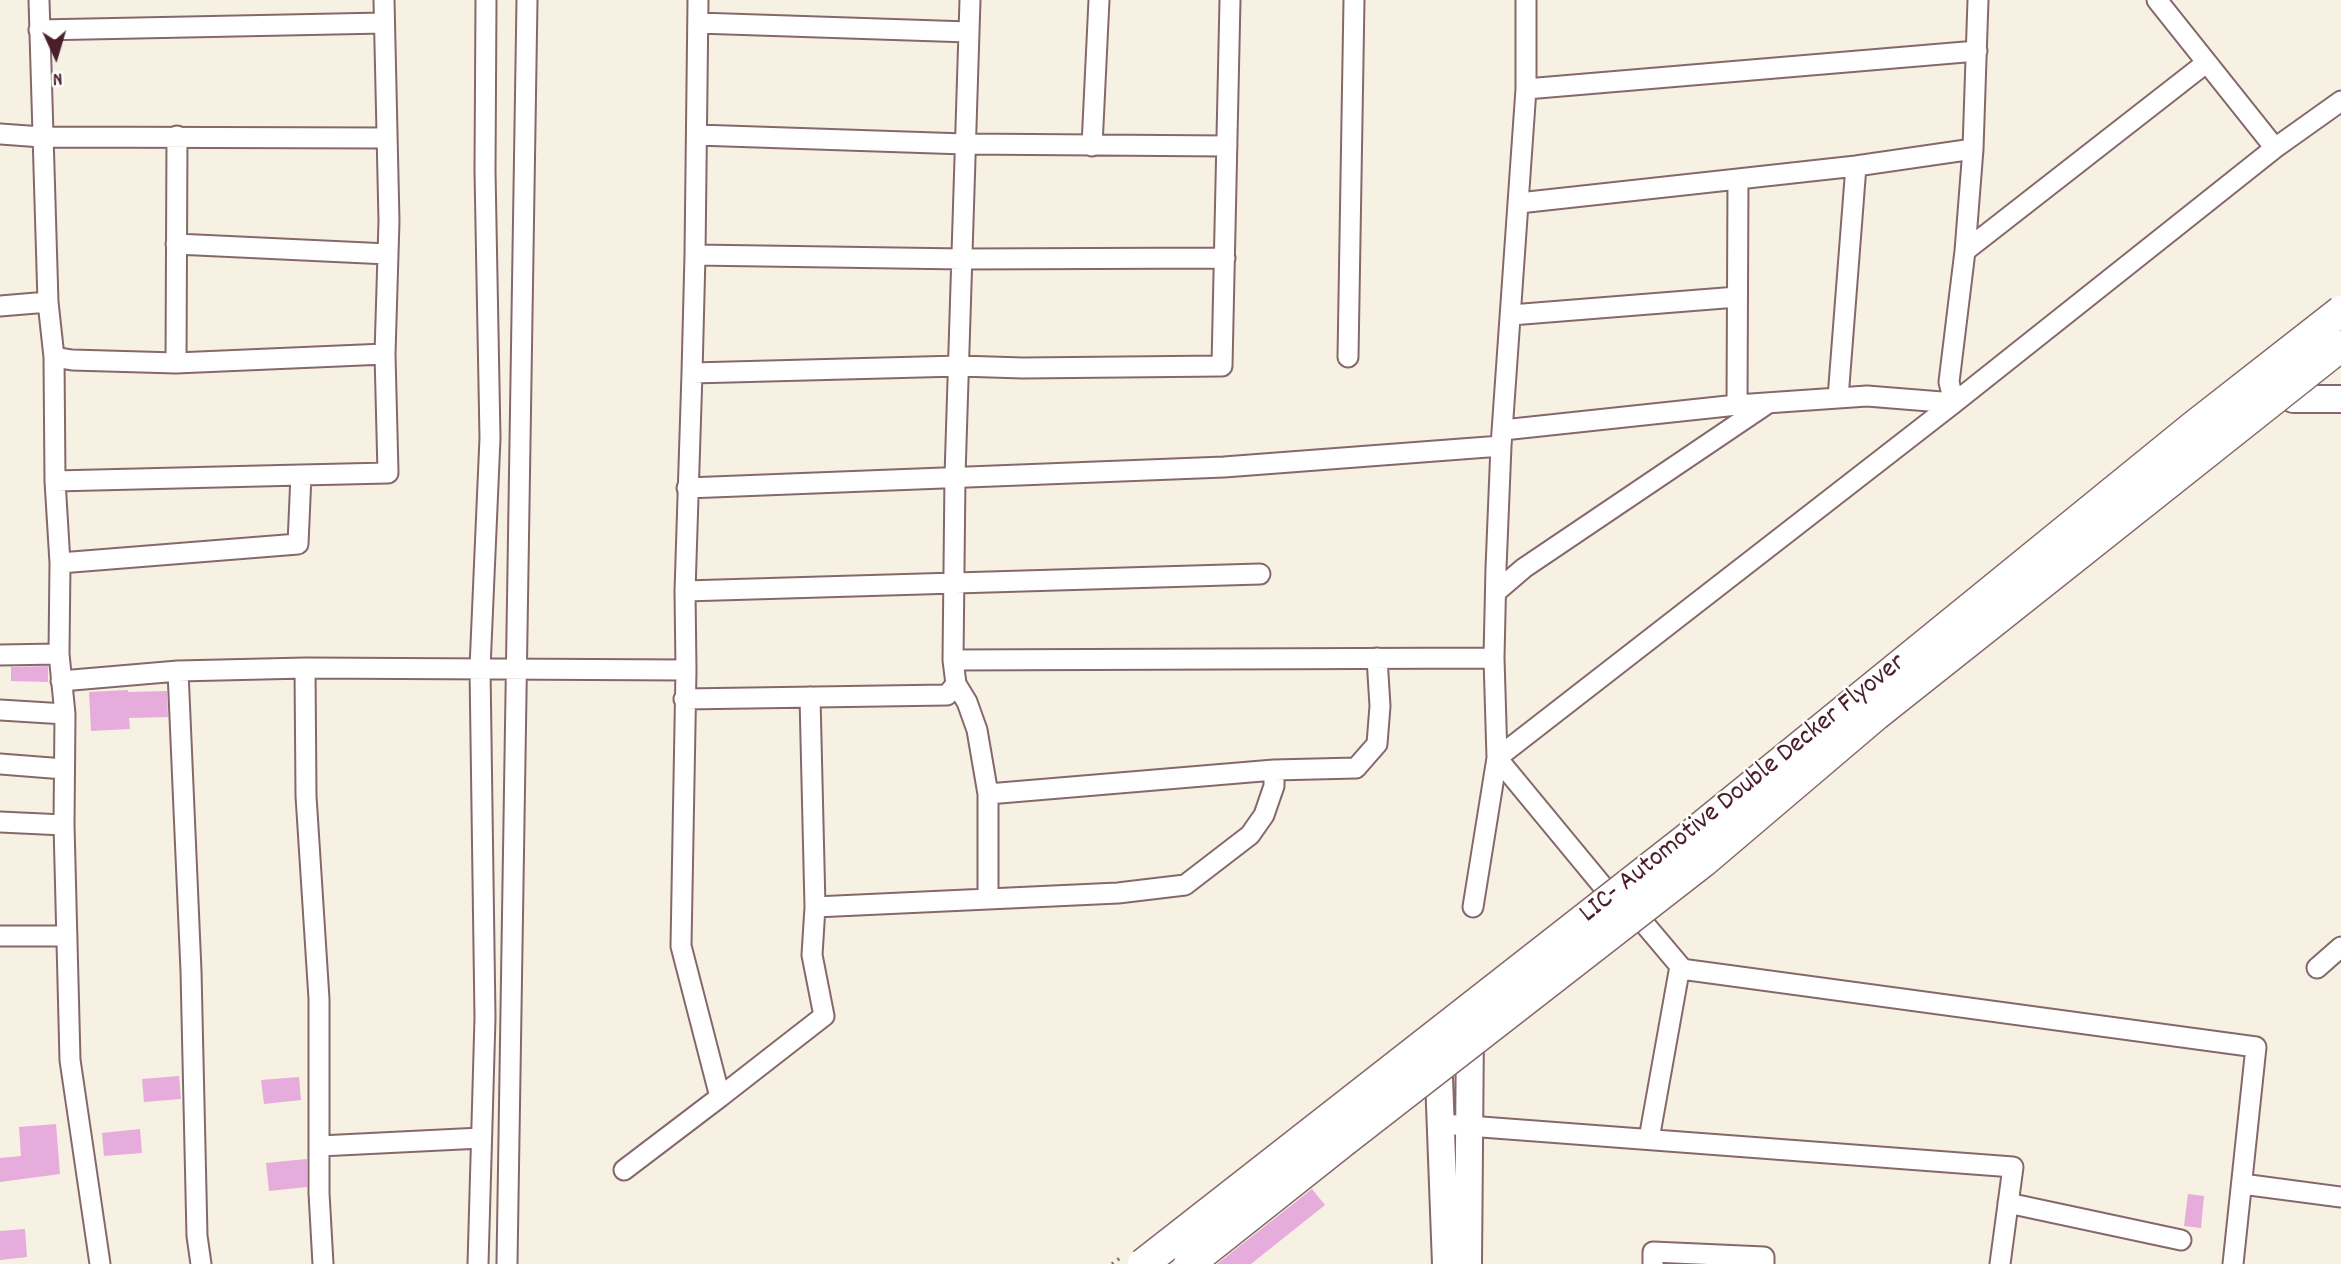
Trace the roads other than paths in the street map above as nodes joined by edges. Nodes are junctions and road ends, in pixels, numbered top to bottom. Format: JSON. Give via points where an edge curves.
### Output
{"nodes":[{"id":1,"x":39,"y":0,"type":"edge"},
{"id":2,"x":383,"y":0,"type":"edge"},
{"id":3,"x":486,"y":0,"type":"edge"},
{"id":4,"x":527,"y":0,"type":"edge"},
{"id":5,"x":698,"y":0,"type":"edge"},
{"id":6,"x":970,"y":0,"type":"edge"},
{"id":7,"x":1099,"y":0,"type":"edge"},
{"id":8,"x":1230,"y":0,"type":"edge"},
{"id":9,"x":1354,"y":0,"type":"edge"},
{"id":10,"x":1526,"y":0,"type":"edge"},
{"id":11,"x":1978,"y":0,"type":"edge"},
{"id":12,"x":2157,"y":0,"type":"edge"},
{"id":13,"x":384,"y":23,"type":"junction"},
{"id":14,"x":698,"y":23,"type":"junction"},
{"id":15,"x":40,"y":30,"type":"junction"},
{"id":16,"x":969,"y":32,"type":"junction"},
{"id":17,"x":1977,"y":51,"type":"junction"},
{"id":18,"x":2206,"y":63,"type":"junction"},
{"id":19,"x":1526,"y":89,"type":"junction"},
{"id":20,"x":2341,"y":101,"type":"edge"},
{"id":21,"x":0,"y":134,"type":"edge"},
{"id":22,"x":697,"y":135,"type":"junction"},
{"id":23,"x":42,"y":136,"type":"junction"},
{"id":24,"x":177,"y":136,"type":"junction"},
{"id":25,"x":387,"y":138,"type":"junction"},
{"id":26,"x":965,"y":144,"type":"junction"},
{"id":27,"x":1092,"y":146,"type":"junction"},
{"id":28,"x":1227,"y":146,"type":"junction"},
{"id":29,"x":2275,"y":148,"type":"junction"},
{"id":30,"x":1973,"y":149,"type":"junction"},
{"id":31,"x":1856,"y":166,"type":"junction"},
{"id":32,"x":1738,"y":179,"type":"junction"},
{"id":33,"x":1519,"y":203,"type":"junction"},
{"id":34,"x":176,"y":244,"type":"junction"},
{"id":35,"x":1965,"y":251,"type":"junction"},
{"id":36,"x":388,"y":254,"type":"junction"},
{"id":37,"x":695,"y":255,"type":"junction"},
{"id":38,"x":1224,"y":258,"type":"junction"},
{"id":39,"x":963,"y":259,"type":"junction"},
{"id":40,"x":2341,"y":294,"type":"edge"},
{"id":41,"x":1737,"y":298,"type":"junction"},
{"id":42,"x":48,"y":302,"type":"junction"},
{"id":43,"x":0,"y":306,"type":"edge"},
{"id":44,"x":2341,"y":311,"type":"edge"},
{"id":45,"x":1511,"y":314,"type":"junction"},
{"id":46,"x":2310,"y":320,"type":"junction"},
{"id":47,"x":2341,"y":346,"type":"edge"},
{"id":48,"x":385,"y":354,"type":"junction"},
{"id":49,"x":54,"y":357,"type":"junction"},
{"id":50,"x":1348,"y":357,"type":"dead end"},
{"id":51,"x":2341,"y":361,"type":"edge"},
{"id":52,"x":176,"y":363,"type":"junction"},
{"id":53,"x":959,"y":366,"type":"junction"},
{"id":54,"x":692,"y":373,"type":"junction"},
{"id":55,"x":1838,"y":398,"type":"junction"},
{"id":56,"x":2292,"y":399,"type":"junction"},
{"id":57,"x":2341,"y":399,"type":"edge"},
{"id":58,"x":1954,"y":403,"type":"junction"},
{"id":59,"x":1768,"y":404,"type":"junction"},
{"id":60,"x":1737,"y":405,"type":"junction"},
{"id":61,"x":1502,"y":438,"type":"junction"},
{"id":62,"x":301,"y":475,"type":"junction"},
{"id":63,"x":955,"y":477,"type":"junction"},
{"id":64,"x":55,"y":481,"type":"junction"},
{"id":65,"x":687,"y":488,"type":"junction"},
{"id":66,"x":520,"y":493,"type":"junction"},
{"id":67,"x":488,"y":494,"type":"junction"},
{"id":68,"x":60,"y":563,"type":"junction"},
{"id":69,"x":1260,"y":573,"type":"dead end"},
{"id":70,"x":955,"y":583,"type":"junction"},
{"id":71,"x":685,"y":591,"type":"junction"},
{"id":72,"x":1496,"y":592,"type":"junction"},
{"id":73,"x":59,"y":654,"type":"junction"},
{"id":74,"x":0,"y":655,"type":"edge"},
{"id":75,"x":1377,"y":658,"type":"junction"},
{"id":76,"x":1494,"y":658,"type":"junction"},
{"id":77,"x":953,"y":660,"type":"junction"},
{"id":78,"x":304,"y":668,"type":"junction"},
{"id":79,"x":481,"y":668,"type":"junction"},
{"id":80,"x":518,"y":669,"type":"junction"},
{"id":81,"x":686,"y":670,"type":"junction"},
{"id":82,"x":178,"y":671,"type":"junction"},
{"id":83,"x":61,"y":681,"type":"junction"},
{"id":84,"x":956,"y":684,"type":"junction"},
{"id":85,"x":810,"y":697,"type":"junction"},
{"id":86,"x":684,"y":699,"type":"junction"},
{"id":87,"x":0,"y":710,"type":"edge"},
{"id":88,"x":65,"y":714,"type":"junction"},
{"id":89,"x":1497,"y":758,"type":"junction"},
{"id":90,"x":0,"y":764,"type":"edge"},
{"id":91,"x":64,"y":768,"type":"junction"},
{"id":92,"x":1274,"y":770,"type":"junction"},
{"id":93,"x":988,"y":794,"type":"junction"},
{"id":94,"x":0,"y":822,"type":"edge"},
{"id":95,"x":64,"y":825,"type":"junction"},
{"id":96,"x":1606,"y":890,"type":"junction"},
{"id":97,"x":988,"y":899,"type":"junction"},
{"id":98,"x":815,"y":907,"type":"junction"},
{"id":99,"x":1473,"y":907,"type":"dead end"},
{"id":100,"x":1642,"y":921,"type":"junction"},
{"id":101,"x":0,"y":936,"type":"edge"},
{"id":102,"x":67,"y":936,"type":"junction"},
{"id":103,"x":2341,"y":947,"type":"edge"},
{"id":104,"x":2317,"y":968,"type":"dead end"},
{"id":105,"x":1681,"y":970,"type":"junction"},
{"id":106,"x":1470,"y":998,"type":"junction"},
{"id":107,"x":1436,"y":1024,"type":"junction"},
{"id":108,"x":1469,"y":1053,"type":"junction"},
{"id":109,"x":1439,"y":1076,"type":"junction"},
{"id":110,"x":720,"y":1097,"type":"junction"},
{"id":111,"x":1441,"y":1124,"type":"junction"},
{"id":112,"x":1469,"y":1126,"type":"junction"},
{"id":113,"x":481,"y":1138,"type":"junction"},
{"id":114,"x":1649,"y":1139,"type":"junction"},
{"id":115,"x":320,"y":1146,"type":"junction"},
{"id":116,"x":624,"y":1170,"type":"dead end"},
{"id":117,"x":2242,"y":1184,"type":"junction"},
{"id":118,"x":2341,"y":1196,"type":"edge"},
{"id":119,"x":2008,"y":1203,"type":"junction"},
{"id":120,"x":2181,"y":1240,"type":"dead end"},
{"id":121,"x":1688,"y":1259,"type":"edge"},
{"id":122,"x":100,"y":1264,"type":"edge"},
{"id":123,"x":201,"y":1264,"type":"edge"},
{"id":124,"x":323,"y":1264,"type":"edge"},
{"id":125,"x":478,"y":1264,"type":"edge"},
{"id":126,"x":507,"y":1264,"type":"edge"},
{"id":127,"x":1127,"y":1264,"type":"edge"},
{"id":128,"x":1143,"y":1264,"type":"edge"},
{"id":129,"x":1189,"y":1264,"type":"edge"},
{"id":130,"x":1199,"y":1264,"type":"edge"},
{"id":131,"x":1446,"y":1264,"type":"edge"},
{"id":132,"x":1468,"y":1264,"type":"edge"},
{"id":133,"x":1653,"y":1264,"type":"edge"},
{"id":134,"x":1764,"y":1264,"type":"edge"},
{"id":135,"x":2000,"y":1264,"type":"edge"},
{"id":136,"x":2233,"y":1264,"type":"edge"}],
"edges":[{"from":1,"to":15,"type":"street"},
{"from":2,"to":13,"type":"street"},
{"from":3,"to":67,"type":"street"},
{"from":4,"to":66,"type":"street"},
{"from":5,"to":14,"type":"street"},
{"from":6,"to":16,"type":"street"},
{"from":7,"to":27,"type":"street"},
{"from":8,"to":28,"type":"street"},
{"from":9,"to":50,"type":"street"},
{"from":10,"to":19,"type":"street"},
{"from":11,"to":17,"type":"street"},
{"from":12,"to":18,"type":"street"},
{"from":13,"to":15,"type":"street"},
{"from":13,"to":25,"type":"street"},
{"from":14,"to":16,"type":"street"},
{"from":14,"to":22,"type":"street"},
{"from":15,"to":23,"type":"street"},
{"from":16,"to":26,"type":"street"},
{"from":17,"to":19,"type":"street"},
{"from":17,"to":30,"type":"street"},
{"from":18,"to":29,"type":"street"},
{"from":18,"to":35,"type":"street"},
{"from":19,"to":33,"type":"street"},
{"from":20,"to":29,"type":"street"},
{"from":21,"to":23,"type":"street"},
{"from":22,"to":26,"type":"street"},
{"from":22,"to":37,"type":"street"},
{"from":23,"to":24,"type":"street"},
{"from":23,"to":42,"type":"street"},
{"from":24,"to":25,"type":"street"},
{"from":24,"to":34,"type":"street"},
{"from":25,"to":36,"type":"street"},
{"from":26,"to":27,"type":"street"},
{"from":26,"to":39,"type":"street"},
{"from":27,"to":28,"type":"street"},
{"from":28,"to":38,"type":"street"},
{"from":29,"to":58,"type":"street"},
{"from":30,"to":31,"type":"street"},
{"from":30,"to":35,"type":"street"},
{"from":31,"to":32,"type":"street"},
{"from":31,"to":55,"type":"street"},
{"from":32,"to":33,"type":"street"},
{"from":32,"to":41,"type":"street"},
{"from":33,"to":45,"type":"street"},
{"from":34,"to":36,"type":"street"},
{"from":34,"to":52,"type":"street"},
{"from":35,"to":58,"type":"street","via":[[1949,382]]},
{"from":36,"to":48,"type":"street"},
{"from":37,"to":39,"type":"street"},
{"from":37,"to":54,"type":"street"},
{"from":38,"to":39,"type":"street"},
{"from":38,"to":53,"type":"street","via":[[1222,366]]},
{"from":39,"to":53,"type":"street"},
{"from":40,"to":46,"type":"main road"},
{"from":41,"to":45,"type":"street"},
{"from":41,"to":60,"type":"street"},
{"from":42,"to":43,"type":"street"},
{"from":42,"to":49,"type":"street"},
{"from":44,"to":128,"type":"main road","name":"LIC- Automotive Double Decker Flyover","bridge":true,"via":[[1685,841]]},
{"from":45,"to":61,"type":"street"},
{"from":46,"to":51,"type":"main road"},
{"from":46,"to":96,"type":"main road"},
{"from":47,"to":129,"type":"main road","name":"LIC- Automotive Double Decker Flyover","bridge":true,"via":[[1876,715],[1703,862]]},
{"from":48,"to":52,"type":"street"},
{"from":48,"to":62,"type":"street","via":[[388,473]]},
{"from":49,"to":52,"type":"street"},
{"from":49,"to":64,"type":"street"},
{"from":51,"to":56,"type":"main road"},
{"from":53,"to":54,"type":"street"},
{"from":53,"to":63,"type":"street"},
{"from":54,"to":65,"type":"street"},
{"from":55,"to":58,"type":"street"},
{"from":55,"to":59,"type":"street"},
{"from":56,"to":57,"type":"main road"},
{"from":56,"to":100,"type":"main road"},
{"from":58,"to":89,"type":"street"},
{"from":59,"to":60,"type":"street"},
{"from":59,"to":72,"type":"street","via":[[1524,568]]},
{"from":60,"to":61,"type":"street"},
{"from":61,"to":63,"type":"street","via":[[1224,467]]},
{"from":61,"to":72,"type":"street"},
{"from":62,"to":64,"type":"street"},
{"from":62,"to":68,"type":"street","via":[[298,544]]},
{"from":63,"to":65,"type":"street"},
{"from":63,"to":70,"type":"street"},
{"from":64,"to":68,"type":"street"},
{"from":65,"to":71,"type":"street"},
{"from":66,"to":67,"type":"street"},
{"from":66,"to":80,"type":"street"},
{"from":67,"to":79,"type":"street"},
{"from":68,"to":73,"type":"street"},
{"from":69,"to":70,"type":"street"},
{"from":70,"to":71,"type":"street"},
{"from":70,"to":77,"type":"street"},
{"from":71,"to":81,"type":"street"},
{"from":72,"to":76,"type":"street"},
{"from":73,"to":74,"type":"street"},
{"from":73,"to":83,"type":"street"},
{"from":75,"to":76,"type":"street"},
{"from":75,"to":77,"type":"street"},
{"from":75,"to":92,"type":"street","via":[[1377,744],[1356,768]]},
{"from":76,"to":89,"type":"street"},
{"from":77,"to":84,"type":"street"},
{"from":78,"to":79,"type":"street"},
{"from":78,"to":82,"type":"street"},
{"from":78,"to":115,"type":"street","via":[[306,796],[320,999]]},
{"from":79,"to":80,"type":"street"},
{"from":79,"to":113,"type":"street","via":[[485,1018]]},
{"from":80,"to":81,"type":"street"},
{"from":80,"to":126,"type":"street"},
{"from":81,"to":86,"type":"street"},
{"from":82,"to":83,"type":"street"},
{"from":82,"to":123,"type":"street"},
{"from":83,"to":88,"type":"street"},
{"from":84,"to":85,"type":"street","via":[[947,695]]},
{"from":84,"to":93,"type":"street","via":[[976,730]]},
{"from":85,"to":86,"type":"street"},
{"from":85,"to":98,"type":"street"},
{"from":86,"to":110,"type":"street","via":[[681,946]]},
{"from":87,"to":88,"type":"street"},
{"from":88,"to":91,"type":"street"},
{"from":89,"to":96,"type":"street"},
{"from":89,"to":99,"type":"street"},
{"from":90,"to":91,"type":"street"},
{"from":91,"to":95,"type":"street"},
{"from":92,"to":93,"type":"street"},
{"from":92,"to":97,"type":"street","via":[[1264,815],[1250,835],[1185,885]]},
{"from":93,"to":97,"type":"street"},
{"from":94,"to":95,"type":"street"},
{"from":95,"to":102,"type":"street"},
{"from":96,"to":100,"type":"street"},
{"from":96,"to":106,"type":"main road"},
{"from":97,"to":98,"type":"street"},
{"from":98,"to":110,"type":"street","via":[[812,955],[824,1016]]},
{"from":100,"to":105,"type":"street"},
{"from":100,"to":108,"type":"main road"},
{"from":101,"to":102,"type":"street"},
{"from":102,"to":122,"type":"street","via":[[70,1060]]},
{"from":103,"to":104,"type":"street"},
{"from":105,"to":114,"type":"street"},
{"from":105,"to":117,"type":"street","via":[[2256,1047]]},
{"from":106,"to":107,"type":"main road"},
{"from":106,"to":108,"type":"main road"},
{"from":107,"to":109,"type":"main road"},
{"from":107,"to":127,"type":"main road"},
{"from":108,"to":109,"type":"main road"},
{"from":108,"to":112,"type":"main road"},
{"from":109,"to":111,"type":"main road"},
{"from":109,"to":130,"type":"main road"},
{"from":110,"to":116,"type":"street"},
{"from":111,"to":112,"type":"street"},
{"from":111,"to":131,"type":"main road"},
{"from":112,"to":114,"type":"street"},
{"from":112,"to":132,"type":"main road"},
{"from":113,"to":115,"type":"street"},
{"from":113,"to":125,"type":"street"},
{"from":114,"to":119,"type":"street","via":[[2013,1167]]},
{"from":115,"to":124,"type":"street"},
{"from":117,"to":118,"type":"street"},
{"from":117,"to":136,"type":"street"},
{"from":119,"to":120,"type":"street"},
{"from":119,"to":135,"type":"street"},
{"from":121,"to":133,"type":"street","via":[[1653,1252]]},
{"from":121,"to":134,"type":"street","via":[[1764,1257]]}]}
